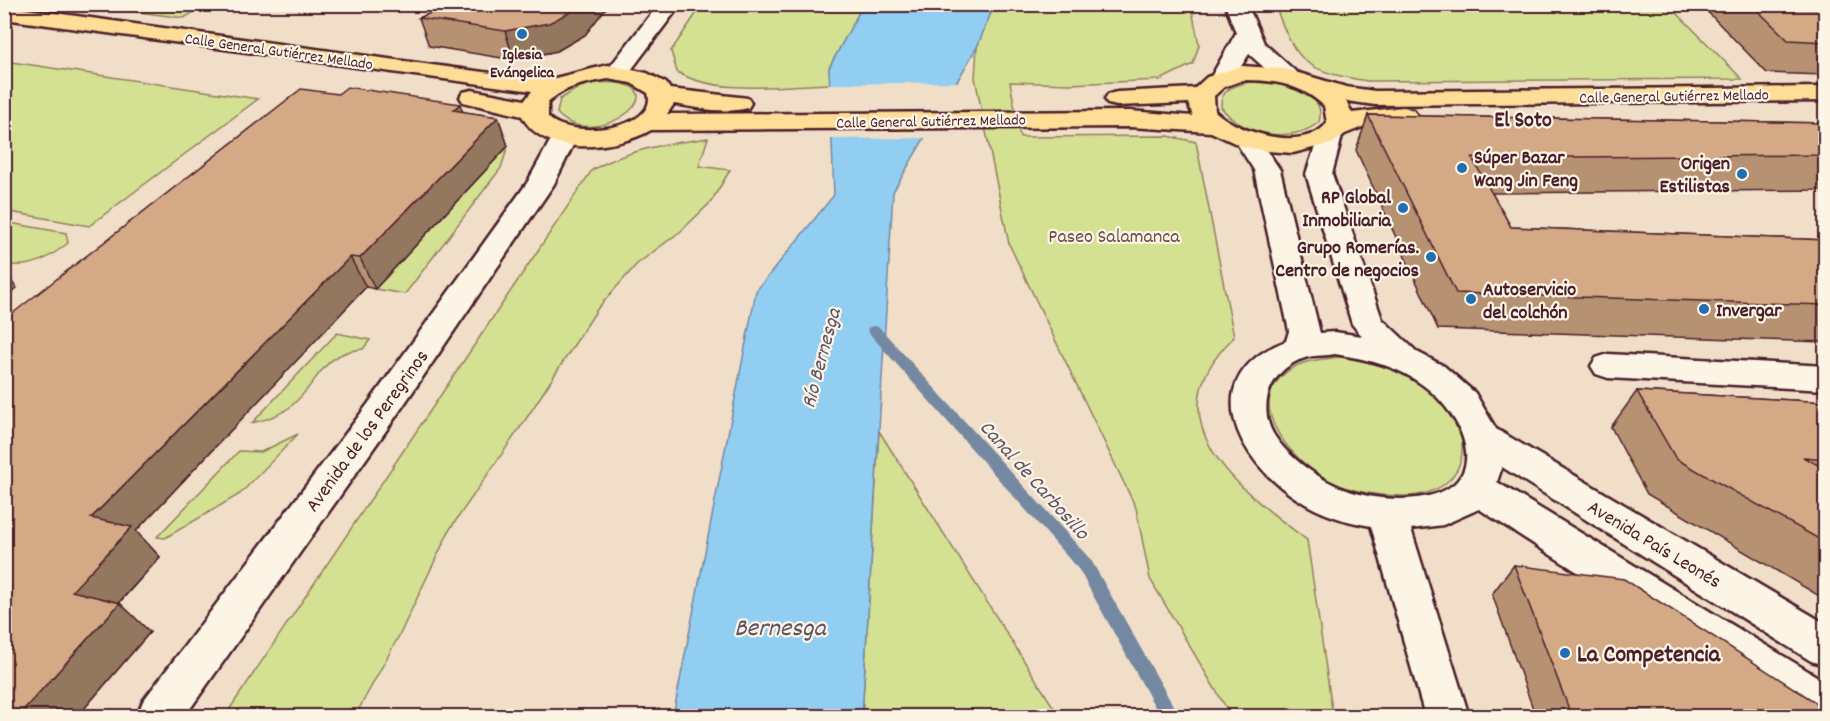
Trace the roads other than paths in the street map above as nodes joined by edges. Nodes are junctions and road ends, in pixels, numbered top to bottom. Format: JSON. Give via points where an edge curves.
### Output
{"nodes":[{"id":1,"x":671,"y":4,"type":"edge"},
{"id":2,"x":1236,"y":4,"type":"edge"},
{"id":3,"x":4,"y":12,"type":"edge"},
{"id":4,"x":4,"y":29,"type":"edge"},
{"id":5,"x":1246,"y":34,"type":"junction"},
{"id":6,"x":617,"y":73,"type":"junction"},
{"id":7,"x":1222,"y":77,"type":"junction"},
{"id":8,"x":1298,"y":80,"type":"junction"},
{"id":9,"x":554,"y":86,"type":"junction"},
{"id":10,"x":1826,"y":94,"type":"edge"},
{"id":11,"x":660,"y":95,"type":"junction"},
{"id":12,"x":1201,"y":95,"type":"junction"},
{"id":13,"x":1015,"y":110,"type":"junction"},
{"id":14,"x":534,"y":112,"type":"junction"},
{"id":15,"x":1826,"y":112,"type":"edge"},
{"id":16,"x":726,"y":113,"type":"junction"},
{"id":17,"x":644,"y":122,"type":"junction"},
{"id":18,"x":1217,"y":125,"type":"junction"},
{"id":19,"x":1334,"y":132,"type":"junction"},
{"id":20,"x":564,"y":137,"type":"junction"},
{"id":21,"x":1247,"y":139,"type":"junction"},
{"id":22,"x":1300,"y":347,"type":"junction"},
{"id":23,"x":1411,"y":362,"type":"junction"},
{"id":24,"x":1608,"y":366,"type":"dead end"},
{"id":25,"x":1826,"y":378,"type":"edge"},
{"id":26,"x":1485,"y":439,"type":"junction"},
{"id":27,"x":1476,"y":488,"type":"junction"},
{"id":28,"x":1387,"y":514,"type":"junction"},
{"id":29,"x":1826,"y":647,"type":"edge"},
{"id":30,"x":1826,"y":707,"type":"edge"},
{"id":31,"x":159,"y":717,"type":"edge"},
{"id":32,"x":1447,"y":717,"type":"edge"}],
"edges":[{"from":1,"to":6,"type":"street"},
{"from":2,"to":5,"type":"street"},
{"from":3,"to":9,"type":"main road","name":"Calle General Gutiérrez Mellado"},
{"from":4,"to":14,"type":"main road","name":"Calle General Gutiérrez Mellado","via":[[465,95]]},
{"from":5,"to":7,"type":"street"},
{"from":5,"to":8,"type":"street","via":[[1265,61]]},
{"from":6,"to":9,"type":"main road","via":[[572,79]]},
{"from":6,"to":11,"type":"main road","via":[[647,80]]},
{"from":7,"to":8,"type":"main road","name":"Calle General Gutiérrez Mellado","via":[[1264,73]]},
{"from":7,"to":12,"type":"main road","via":[[1208,84]]},
{"from":8,"to":10,"type":"main road","name":"Calle General Gutiérrez Mellado","via":[[1375,98]]},
{"from":8,"to":19,"type":"main road","via":[[1338,105],[1342,117]]},
{"from":9,"to":14,"type":"main road","via":[[536,101]]},
{"from":11,"to":16,"type":"main road","name":"Calle General Gutiérrez Mellado"},
{"from":11,"to":17,"type":"main road","via":[[654,115]]},
{"from":12,"to":13,"type":"main road","name":"Calle General Gutiérrez Mellado"},
{"from":12,"to":18,"type":"main road","via":[[1201,107]]},
{"from":13,"to":16,"type":"main road","name":"Calle General Gutiérrez Mellado"},
{"from":13,"to":18,"type":"main road","name":"Calle General Gutiérrez Mellado"},
{"from":14,"to":20,"type":"main road","via":[[536,122],[546,132]]},
{"from":15,"to":19,"type":"main road","name":"Calle General Gutiérrez Mellado","via":[[1387,115],[1359,119]]},
{"from":16,"to":17,"type":"main road","name":"Calle General Gutiérrez Mellado"},
{"from":17,"to":20,"type":"main road","via":[[607,136]]},
{"from":18,"to":21,"type":"main road","name":"Calle General Gutiérrez Mellado"},
{"from":19,"to":21,"type":"main road","name":"Calle General Gutiérrez Mellado","via":[[1313,143],[1293,145]]},
{"from":19,"to":23,"type":"street","via":[[1318,174],[1368,324]]},
{"from":20,"to":31,"type":"street","name":"Avenida de los Peregrinos","via":[[540,184]]},
{"from":21,"to":22,"type":"street","via":[[1268,170],[1305,331]]},
{"from":22,"to":23,"type":"street","via":[[1373,348]]},
{"from":22,"to":28,"type":"street","via":[[1272,360],[1253,379],[1248,405],[1256,435],[1278,464],[1311,490],[1349,506]]},
{"from":23,"to":26,"type":"street","via":[[1444,383],[1471,410]]},
{"from":24,"to":25,"type":"street"},
{"from":26,"to":27,"type":"street","via":[[1487,465]]},
{"from":26,"to":29,"type":"street","name":"Avenida País Leonés"},
{"from":27,"to":28,"type":"street","via":[[1455,504],[1424,514]]},
{"from":27,"to":30,"type":"street"},
{"from":28,"to":32,"type":"street"}]}
